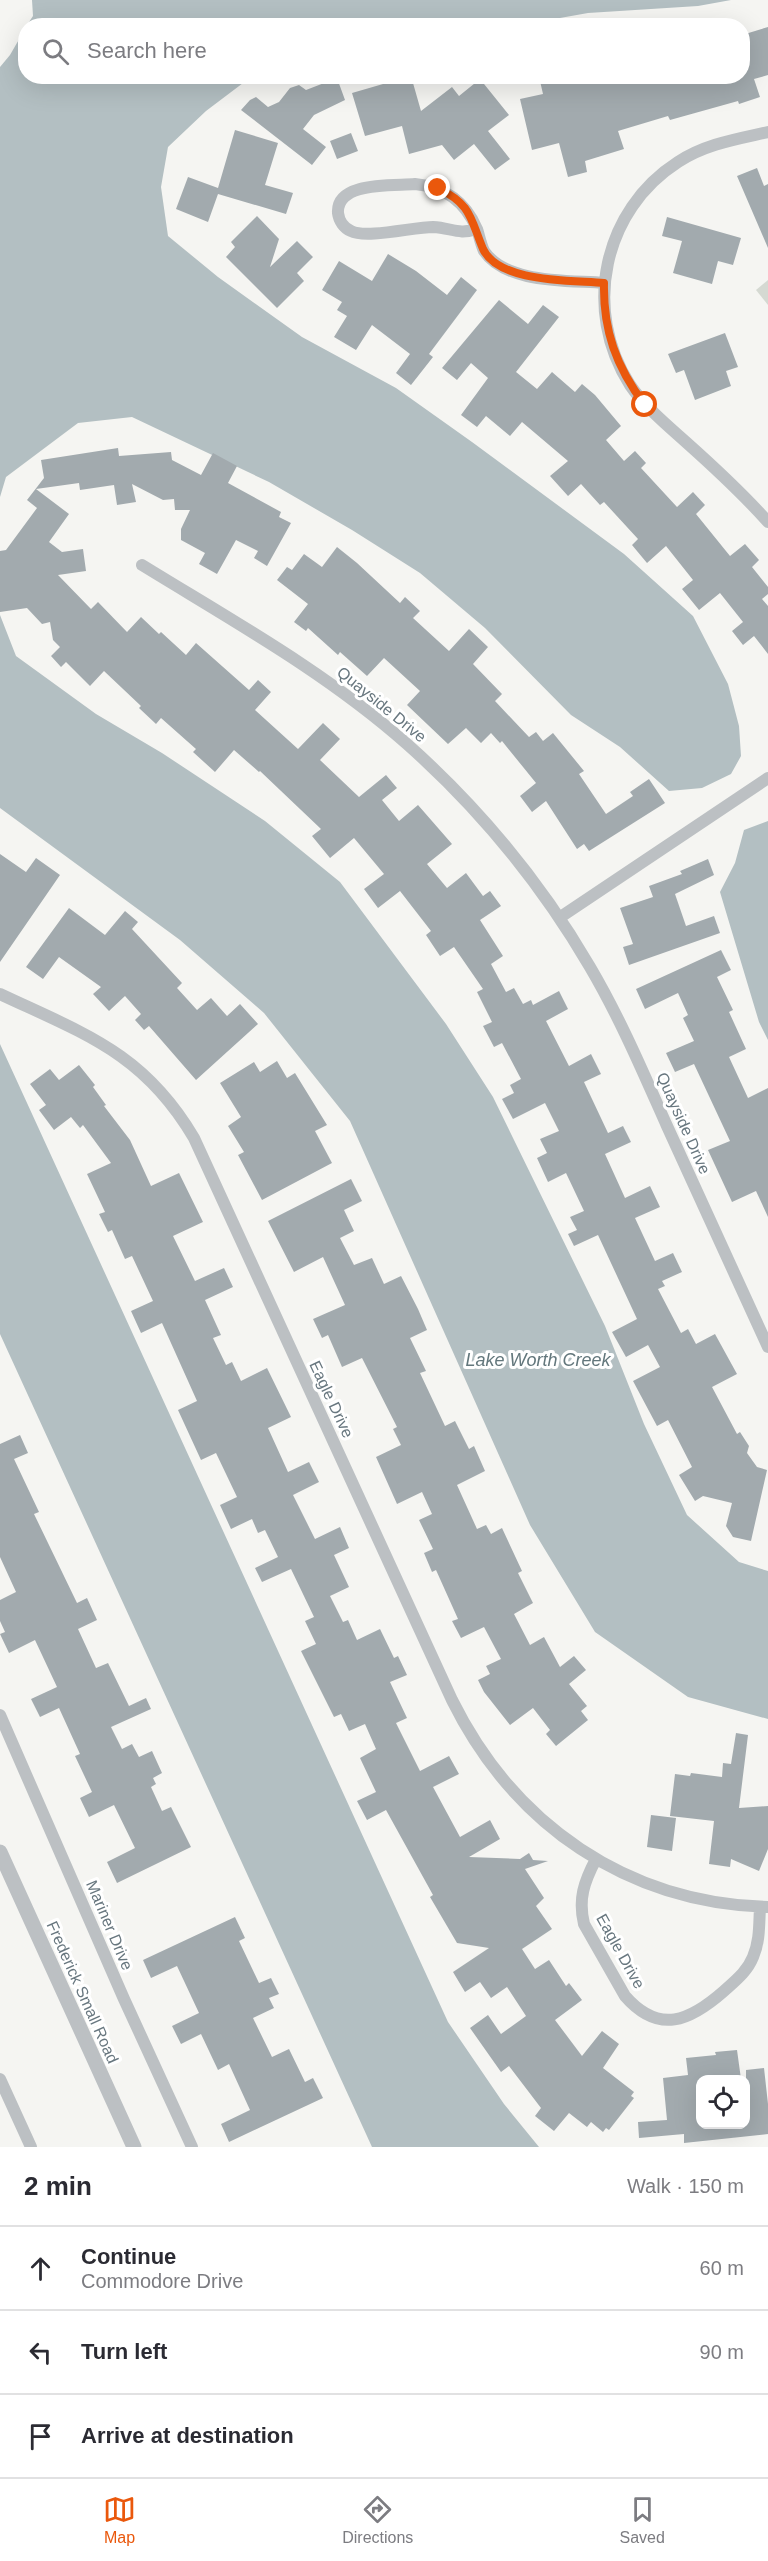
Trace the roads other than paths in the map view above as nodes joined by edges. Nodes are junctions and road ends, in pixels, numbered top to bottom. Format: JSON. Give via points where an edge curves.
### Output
{"nodes":[{"id":1,"x":768,"y":132,"type":"edge"},
{"id":2,"x":477,"y":229,"type":"junction"},
{"id":3,"x":604,"y":283,"type":"junction"},
{"id":4,"x":768,"y":522,"type":"edge"},
{"id":5,"x":142,"y":565,"type":"dead end"},
{"id":6,"x":768,"y":777,"type":"edge"},
{"id":7,"x":559,"y":918,"type":"junction"},
{"id":8,"x":0,"y":994,"type":"edge"},
{"id":9,"x":768,"y":1347,"type":"edge"},
{"id":10,"x":0,"y":1715,"type":"edge"},
{"id":11,"x":0,"y":1852,"type":"edge"},
{"id":12,"x":596,"y":1860,"type":"junction"},
{"id":13,"x":764,"y":1907,"type":"edge"},
{"id":14,"x":0,"y":2079,"type":"edge"},
{"id":15,"x":31,"y":2147,"type":"edge"},
{"id":16,"x":134,"y":2147,"type":"edge"},
{"id":17,"x":192,"y":2147,"type":"edge"}],
"edges":[{"from":1,"to":3,"type":"street","via":[[700,150],[659,175],[642,192],[617,232]]},
{"from":2,"to":2,"type":"street","via":[[463,233],[429,227],[363,234],[343,225],[338,215],[339,204],[345,194],[355,189],[427,185],[458,200]]},
{"from":2,"to":3,"type":"street","via":[[484,251],[510,271],[533,277]]},
{"from":3,"to":4,"type":"street","via":[[610,342],[631,386],[645,405]]},
{"from":5,"to":7,"type":"street","name":"Quayside Drive","via":[[328,682],[408,745],[489,826]]},
{"from":6,"to":7,"type":"street"},
{"from":7,"to":9,"type":"street","name":"Quayside Drive","via":[[624,1031]]},
{"from":8,"to":12,"type":"street","name":"Eagle Drive","via":[[113,1049],[156,1084],[183,1119],[464,1724],[485,1758],[526,1806]]},
{"from":10,"to":17,"type":"street","name":"Mariner Drive"},
{"from":11,"to":16,"type":"street","name":"Frederick Small Road"},
{"from":12,"to":13,"type":"street","name":"Eagle Drive","via":[[670,1892]]},
{"from":12,"to":13,"type":"street","name":"Eagle Drive","via":[[583,1888],[584,1924],[625,1996],[633,2006],[653,2017],[676,2020],[697,2013],[741,1976],[757,1946]]},
{"from":14,"to":15,"type":"street"}]}
